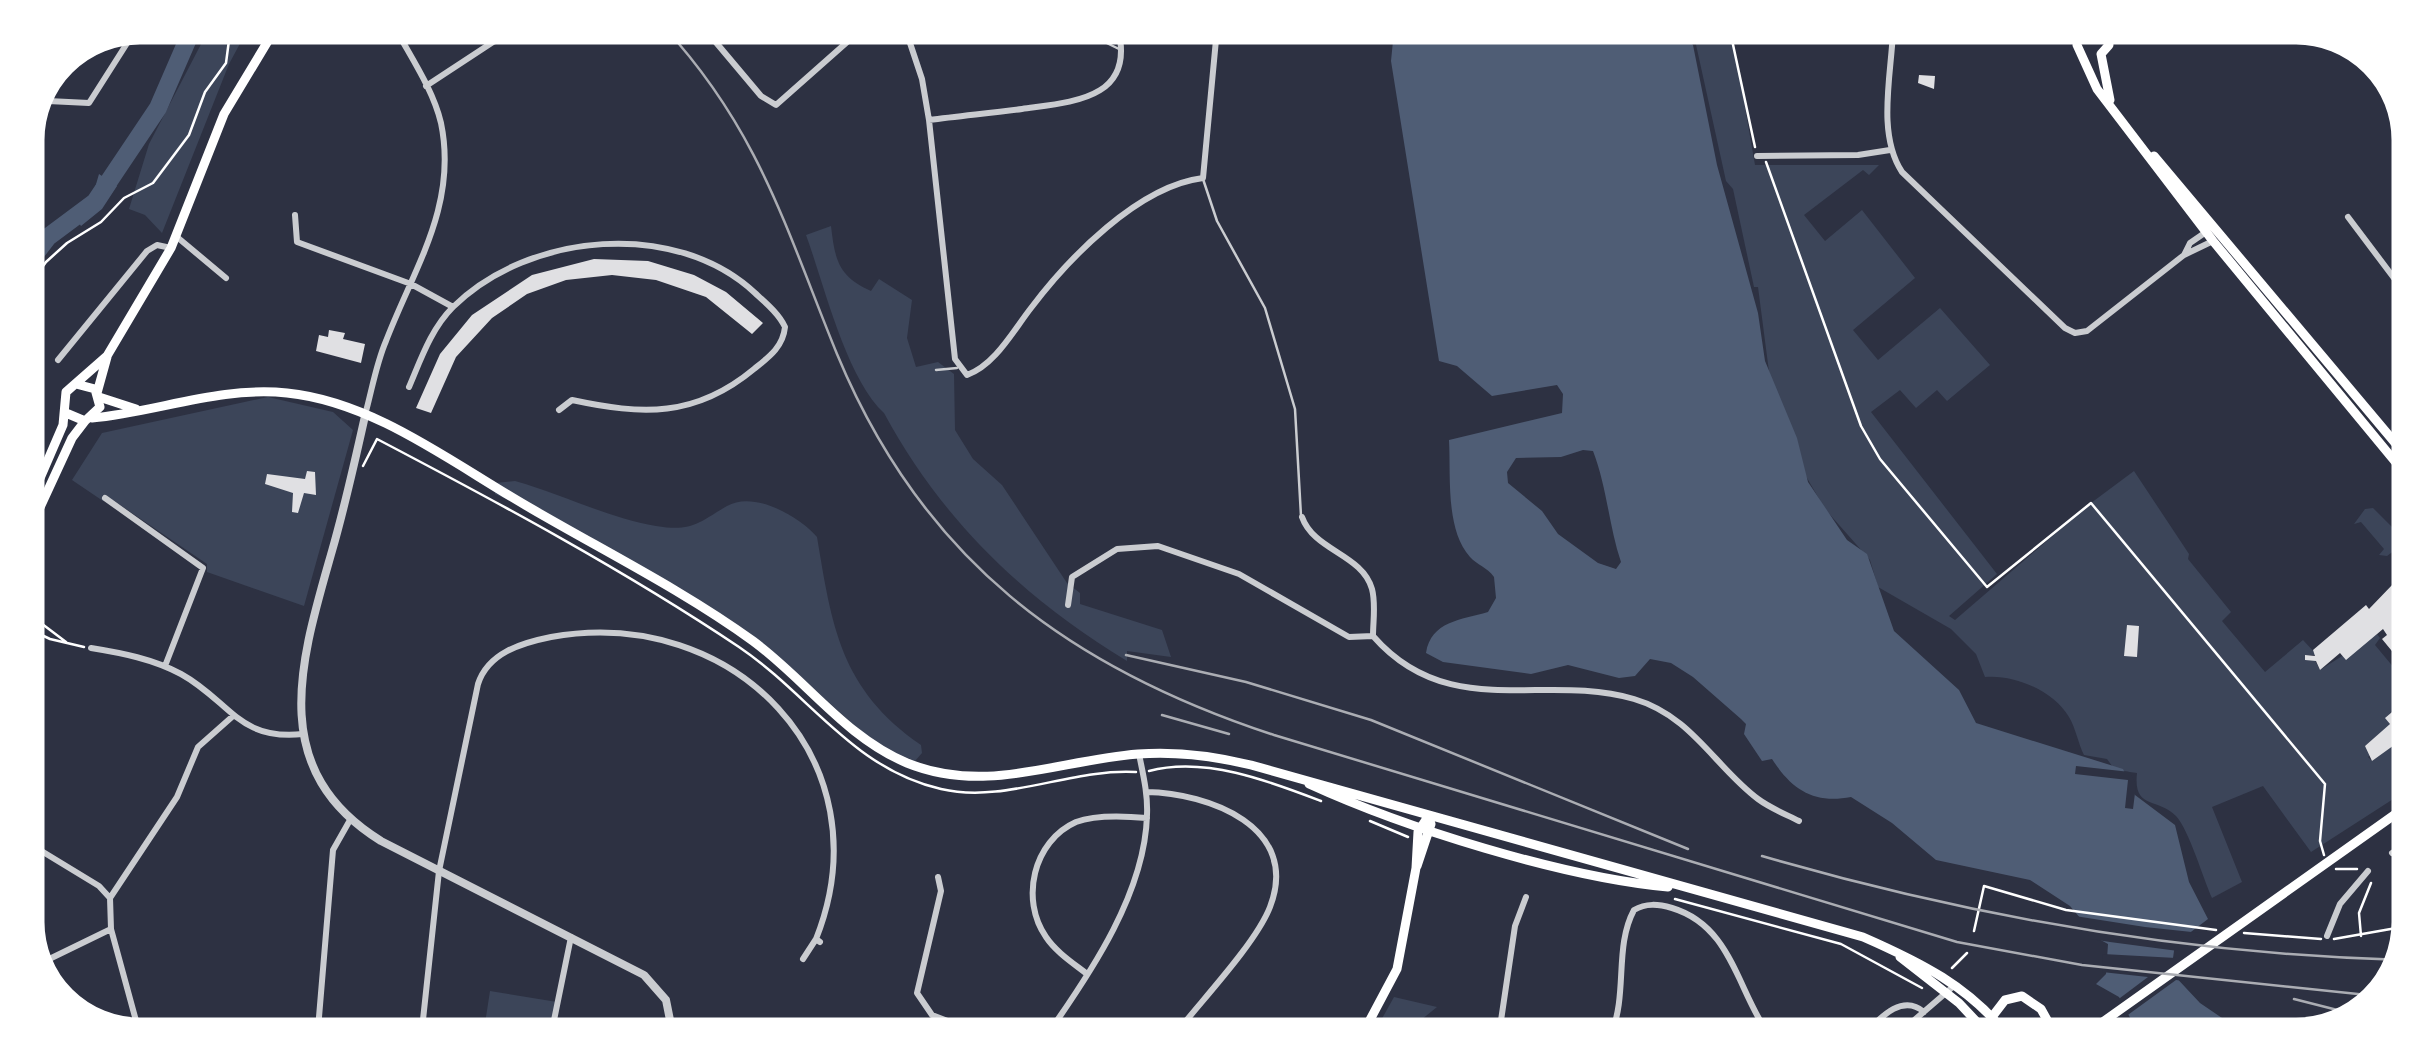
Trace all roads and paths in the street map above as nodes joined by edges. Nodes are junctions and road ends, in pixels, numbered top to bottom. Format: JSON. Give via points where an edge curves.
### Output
{"nodes":[{"id":1,"x":229,"y":42,"type":"edge"},
{"id":2,"x":267,"y":42,"type":"edge"},
{"id":3,"x":403,"y":42,"type":"edge"},
{"id":4,"x":492,"y":42,"type":"edge"},
{"id":5,"x":716,"y":42,"type":"edge"},
{"id":6,"x":847,"y":42,"type":"edge"},
{"id":7,"x":911,"y":42,"type":"edge"},
{"id":8,"x":1104,"y":42,"type":"edge"},
{"id":9,"x":1119,"y":42,"type":"edge"},
{"id":10,"x":1216,"y":42,"type":"edge"},
{"id":11,"x":1732,"y":42,"type":"edge"},
{"id":12,"x":1894,"y":42,"type":"edge"},
{"id":13,"x":2079,"y":42,"type":"edge"},
{"id":14,"x":2107,"y":42,"type":"edge"},
{"id":15,"x":127,"y":43,"type":"edge"},
{"id":16,"x":1120,"y":50,"type":"junction"},
{"id":17,"x":2102,"y":54,"type":"junction"},
{"id":18,"x":426,"y":86,"type":"junction"},
{"id":19,"x":51,"y":101,"type":"edge"},
{"id":20,"x":2112,"y":106,"type":"junction"},
{"id":21,"x":929,"y":120,"type":"junction"},
{"id":22,"x":2144,"y":147,"type":"junction"},
{"id":23,"x":1890,"y":150,"type":"junction"},
{"id":24,"x":1761,"y":156,"type":"junction"},
{"id":25,"x":1203,"y":178,"type":"junction"},
{"id":26,"x":295,"y":216,"type":"dead end"},
{"id":27,"x":2348,"y":218,"type":"dead end"},
{"id":28,"x":2218,"y":229,"type":"junction"},
{"id":29,"x":2206,"y":232,"type":"junction"},
{"id":30,"x":178,"y":237,"type":"junction"},
{"id":31,"x":2213,"y":241,"type":"junction"},
{"id":32,"x":171,"y":248,"type":"junction"},
{"id":33,"x":2184,"y":255,"type":"junction"},
{"id":34,"x":43,"y":266,"type":"edge"},
{"id":35,"x":2393,"y":277,"type":"edge"},
{"id":36,"x":226,"y":278,"type":"dead end"},
{"id":37,"x":411,"y":284,"type":"junction"},
{"id":38,"x":453,"y":307,"type":"junction"},
{"id":39,"x":107,"y":356,"type":"junction"},
{"id":40,"x":58,"y":360,"type":"dead end"},
{"id":41,"x":957,"y":368,"type":"junction"},
{"id":42,"x":936,"y":370,"type":"dead end"},
{"id":43,"x":76,"y":384,"type":"junction"},
{"id":44,"x":409,"y":388,"type":"dead end"},
{"id":45,"x":98,"y":395,"type":"junction"},
{"id":46,"x":139,"y":410,"type":"junction"},
{"id":47,"x":559,"y":410,"type":"dead end"},
{"id":48,"x":66,"y":413,"type":"junction"},
{"id":49,"x":365,"y":416,"type":"junction"},
{"id":50,"x":88,"y":420,"type":"junction"},
{"id":51,"x":2393,"y":441,"type":"edge"},
{"id":52,"x":2393,"y":460,"type":"edge"},
{"id":53,"x":43,"y":464,"type":"edge"},
{"id":54,"x":362,"y":467,"type":"dead end"},
{"id":55,"x":105,"y":498,"type":"dead end"},
{"id":56,"x":43,"y":501,"type":"edge"},
{"id":57,"x":1302,"y":518,"type":"joint"},
{"id":58,"x":1068,"y":605,"type":"dead end"},
{"id":59,"x":43,"y":624,"type":"edge"},
{"id":60,"x":43,"y":634,"type":"edge"},
{"id":61,"x":1374,"y":636,"type":"junction"},
{"id":62,"x":72,"y":644,"type":"junction"},
{"id":63,"x":91,"y":648,"type":"joint"},
{"id":64,"x":165,"y":666,"type":"junction"},
{"id":65,"x":234,"y":716,"type":"junction"},
{"id":66,"x":302,"y":734,"type":"junction"},
{"id":67,"x":1139,"y":754,"type":"junction"},
{"id":68,"x":1148,"y":771,"type":"dead end"},
{"id":69,"x":1134,"y":772,"type":"dead end"},
{"id":70,"x":1297,"y":778,"type":"junction"},
{"id":71,"x":1146,"y":792,"type":"junction"},
{"id":72,"x":1337,"y":807,"type":"dead end"},
{"id":73,"x":2394,"y":813,"type":"edge"},
{"id":74,"x":1429,"y":815,"type":"junction"},
{"id":75,"x":1147,"y":818,"type":"junction"},
{"id":76,"x":1365,"y":818,"type":"dead end"},
{"id":77,"x":350,"y":820,"type":"junction"},
{"id":78,"x":1799,"y":820,"type":"dead end"},
{"id":79,"x":1420,"y":826,"type":"junction"},
{"id":80,"x":1432,"y":830,"type":"junction"},
{"id":81,"x":1410,"y":838,"type":"dead end"},
{"id":82,"x":43,"y":852,"type":"edge"},
{"id":83,"x":1416,"y":868,"type":"junction"},
{"id":84,"x":439,"y":871,"type":"junction"},
{"id":85,"x":2365,"y":873,"type":"junction"},
{"id":86,"x":938,"y":877,"type":"dead end"},
{"id":87,"x":1681,"y":888,"type":"junction"},
{"id":88,"x":1526,"y":896,"type":"dead end"},
{"id":89,"x":110,"y":898,"type":"junction"},
{"id":90,"x":111,"y":929,"type":"junction"},
{"id":91,"x":2393,"y":929,"type":"edge"},
{"id":92,"x":1974,"y":931,"type":"dead end"},
{"id":93,"x":2222,"y":931,"type":"dead end"},
{"id":94,"x":2242,"y":933,"type":"dead end"},
{"id":95,"x":2327,"y":936,"type":"dead end"},
{"id":96,"x":571,"y":937,"type":"junction"},
{"id":97,"x":2361,"y":937,"type":"junction"},
{"id":98,"x":1967,"y":953,"type":"dead end"},
{"id":99,"x":50,"y":959,"type":"edge"},
{"id":100,"x":803,"y":959,"type":"dead end"},
{"id":101,"x":1952,"y":968,"type":"dead end"},
{"id":102,"x":1087,"y":974,"type":"junction"},
{"id":103,"x":1952,"y":989,"type":"junction"},
{"id":104,"x":1924,"y":1012,"type":"junction"},
{"id":105,"x":1992,"y":1017,"type":"junction"},
{"id":106,"x":136,"y":1020,"type":"edge"},
{"id":107,"x":319,"y":1020,"type":"edge"},
{"id":108,"x":423,"y":1020,"type":"edge"},
{"id":109,"x":554,"y":1020,"type":"edge"},
{"id":110,"x":670,"y":1020,"type":"edge"},
{"id":111,"x":945,"y":1020,"type":"edge"},
{"id":112,"x":1058,"y":1020,"type":"edge"},
{"id":113,"x":1186,"y":1020,"type":"edge"},
{"id":114,"x":1370,"y":1020,"type":"edge"},
{"id":115,"x":1501,"y":1020,"type":"edge"},
{"id":116,"x":1615,"y":1020,"type":"edge"},
{"id":117,"x":1762,"y":1020,"type":"edge"},
{"id":118,"x":1883,"y":1020,"type":"edge"},
{"id":119,"x":1915,"y":1020,"type":"edge"},
{"id":120,"x":1977,"y":1020,"type":"edge"},
{"id":121,"x":1995,"y":1020,"type":"edge"},
{"id":122,"x":2047,"y":1020,"type":"edge"},
{"id":123,"x":2104,"y":1020,"type":"edge"}],
"edges":[{"from":1,"to":34,"type":"path","via":[[226,63],[205,92],[189,135],[153,182]]},
{"from":2,"to":30,"type":"main road","via":[[224,114]]},
{"from":3,"to":18,"type":"street"},
{"from":4,"to":18,"type":"street"},
{"from":5,"to":6,"type":"street","via":[[776,106]]},
{"from":7,"to":21,"type":"street"},
{"from":8,"to":16,"type":"lane"},
{"from":9,"to":16,"type":"street"},
{"from":10,"to":25,"type":"street"},
{"from":11,"to":24,"type":"path"},
{"from":12,"to":23,"type":"street"},
{"from":13,"to":17,"type":"main road","via":[[2088,56]]},
{"from":13,"to":20,"type":"main road","via":[[2096,89]]},
{"from":14,"to":17,"type":"main road"},
{"from":15,"to":19,"type":"street","via":[[89,103]]},
{"from":16,"to":21,"type":"street","via":[[1110,81],[1088,98]]},
{"from":17,"to":20,"type":"main road"},
{"from":18,"to":37,"type":"street","via":[[440,122],[444,180],[436,228]]},
{"from":20,"to":22,"type":"main road"},
{"from":21,"to":41,"type":"street"},
{"from":22,"to":28,"type":"main road"},
{"from":22,"to":29,"type":"main road"},
{"from":23,"to":24,"type":"street"},
{"from":23,"to":33,"type":"street","via":[[1902,172],[2075,333],[2087,331]]},
{"from":24,"to":85,"type":"path","via":[[1862,426],[1915,502],[1987,587],[2090,503],[2325,784],[2323,853],[2334,868]]},
{"from":25,"to":41,"type":"street","via":[[1182,183],[1101,232],[1051,282],[987,364],[967,375]]},
{"from":25,"to":57,"type":"lane","via":[[1217,221],[1264,308],[1295,408]]},
{"from":26,"to":37,"type":"street","via":[[297,242]]},
{"from":27,"to":35,"type":"street"},
{"from":28,"to":29,"type":"street"},
{"from":28,"to":31,"type":"street"},
{"from":28,"to":51,"type":"main road"},
{"from":29,"to":31,"type":"main road"},
{"from":29,"to":33,"type":"street"},
{"from":30,"to":32,"type":"main road"},
{"from":30,"to":36,"type":"street"},
{"from":31,"to":33,"type":"street"},
{"from":31,"to":52,"type":"main road"},
{"from":32,"to":39,"type":"main road"},
{"from":32,"to":40,"type":"street","via":[[147,251]]},
{"from":37,"to":38,"type":"street"},
{"from":37,"to":49,"type":"street","via":[[386,340]]},
{"from":38,"to":44,"type":"street","via":[[431,335]]},
{"from":38,"to":47,"type":"street","via":[[525,261],[627,241],[705,259],[740,279],[785,328],[784,341],[767,358],[697,402],[651,412],[572,400]]},
{"from":39,"to":43,"type":"main road"},
{"from":39,"to":45,"type":"main road"},
{"from":41,"to":42,"type":"lane"},
{"from":43,"to":45,"type":"main road"},
{"from":43,"to":48,"type":"main road","via":[[64,396]]},
{"from":45,"to":46,"type":"main road"},
{"from":45,"to":50,"type":"main road"},
{"from":46,"to":49,"type":"main road","via":[[269,392],[312,397]]},
{"from":46,"to":50,"type":"main road"},
{"from":48,"to":50,"type":"main road"},
{"from":48,"to":53,"type":"main road"},
{"from":49,"to":66,"type":"street","via":[[306,644]]},
{"from":49,"to":67,"type":"main road","via":[[725,622],[850,728],[894,756],[964,776]]},
{"from":50,"to":56,"type":"main road","via":[[72,438]]},
{"from":54,"to":69,"type":"path","via":[[377,439],[674,605],[763,664],[854,750],[906,779],[973,792]]},
{"from":55,"to":64,"type":"street","via":[[203,568]]},
{"from":57,"to":61,"type":"street","via":[[1318,540],[1366,576]]},
{"from":58,"to":61,"type":"street","via":[[1072,577],[1117,550],[1158,546],[1240,574],[1350,637]]},
{"from":59,"to":62,"type":"path"},
{"from":60,"to":62,"type":"path"},
{"from":61,"to":78,"type":"street","via":[[1401,663],[1443,681],[1518,693],[1614,694],[1653,706],[1689,730],[1758,799]]},
{"from":62,"to":63,"type":"path"},
{"from":63,"to":64,"type":"street"},
{"from":64,"to":65,"type":"street"},
{"from":65,"to":66,"type":"street","via":[[265,734]]},
{"from":65,"to":89,"type":"street","via":[[198,747],[177,797]]},
{"from":66,"to":77,"type":"street","via":[[317,779]]},
{"from":67,"to":70,"type":"main road","via":[[1215,757]]},
{"from":67,"to":71,"type":"street"},
{"from":68,"to":72,"type":"path","via":[[1215,770]]},
{"from":70,"to":74,"type":"main road"},
{"from":70,"to":79,"type":"main road"},
{"from":71,"to":75,"type":"street"},
{"from":71,"to":113,"type":"street","via":[[1236,813],[1254,825],[1274,861],[1274,892],[1262,922]]},
{"from":73,"to":123,"type":"main road"},
{"from":74,"to":79,"type":"main road"},
{"from":74,"to":80,"type":"main road"},
{"from":74,"to":87,"type":"main road"},
{"from":75,"to":102,"type":"street","via":[[1126,896]]},
{"from":75,"to":102,"type":"street","via":[[1074,823],[1050,842],[1035,868],[1034,914],[1046,938]]},
{"from":76,"to":81,"type":"path"},
{"from":77,"to":84,"type":"street"},
{"from":77,"to":107,"type":"street","via":[[333,850]]},
{"from":79,"to":80,"type":"main road"},
{"from":79,"to":83,"type":"main road"},
{"from":80,"to":83,"type":"main road"},
{"from":80,"to":87,"type":"main road","via":[[1560,866]]},
{"from":82,"to":89,"type":"street"},
{"from":83,"to":114,"type":"main road","via":[[1397,968]]},
{"from":84,"to":96,"type":"street"},
{"from":84,"to":100,"type":"street","via":[[482,670],[519,646],[578,632],[662,638],[716,658],[760,686],[814,764],[833,837],[829,907],[818,941]]},
{"from":84,"to":108,"type":"street"},
{"from":85,"to":95,"type":"street","via":[[2342,900]]},
{"from":85,"to":97,"type":"path","via":[[2372,888],[2359,914]]},
{"from":86,"to":111,"type":"street","via":[[919,1000]]},
{"from":87,"to":103,"type":"main road","via":[[1842,930],[1927,965]]},
{"from":88,"to":115,"type":"street"},
{"from":89,"to":90,"type":"street"},
{"from":90,"to":99,"type":"street"},
{"from":90,"to":106,"type":"street"},
{"from":91,"to":97,"type":"path"},
{"from":92,"to":93,"type":"path","via":[[1984,886],[2066,910]]},
{"from":94,"to":97,"type":"path"},
{"from":96,"to":109,"type":"street"},
{"from":96,"to":110,"type":"street","via":[[650,980],[666,1000]]},
{"from":98,"to":101,"type":"path"},
{"from":102,"to":112,"type":"street"},
{"from":103,"to":104,"type":"street"},
{"from":103,"to":105,"type":"main road"},
{"from":103,"to":120,"type":"main road"},
{"from":104,"to":118,"type":"street","via":[[1906,1002]]},
{"from":104,"to":119,"type":"street"},
{"from":105,"to":121,"type":"main road"},
{"from":105,"to":122,"type":"main road","via":[[2010,997],[2028,998]]},
{"from":116,"to":117,"type":"street","via":[[1624,984],[1625,927],[1634,910],[1648,905],[1689,915],[1723,943]]}]}
